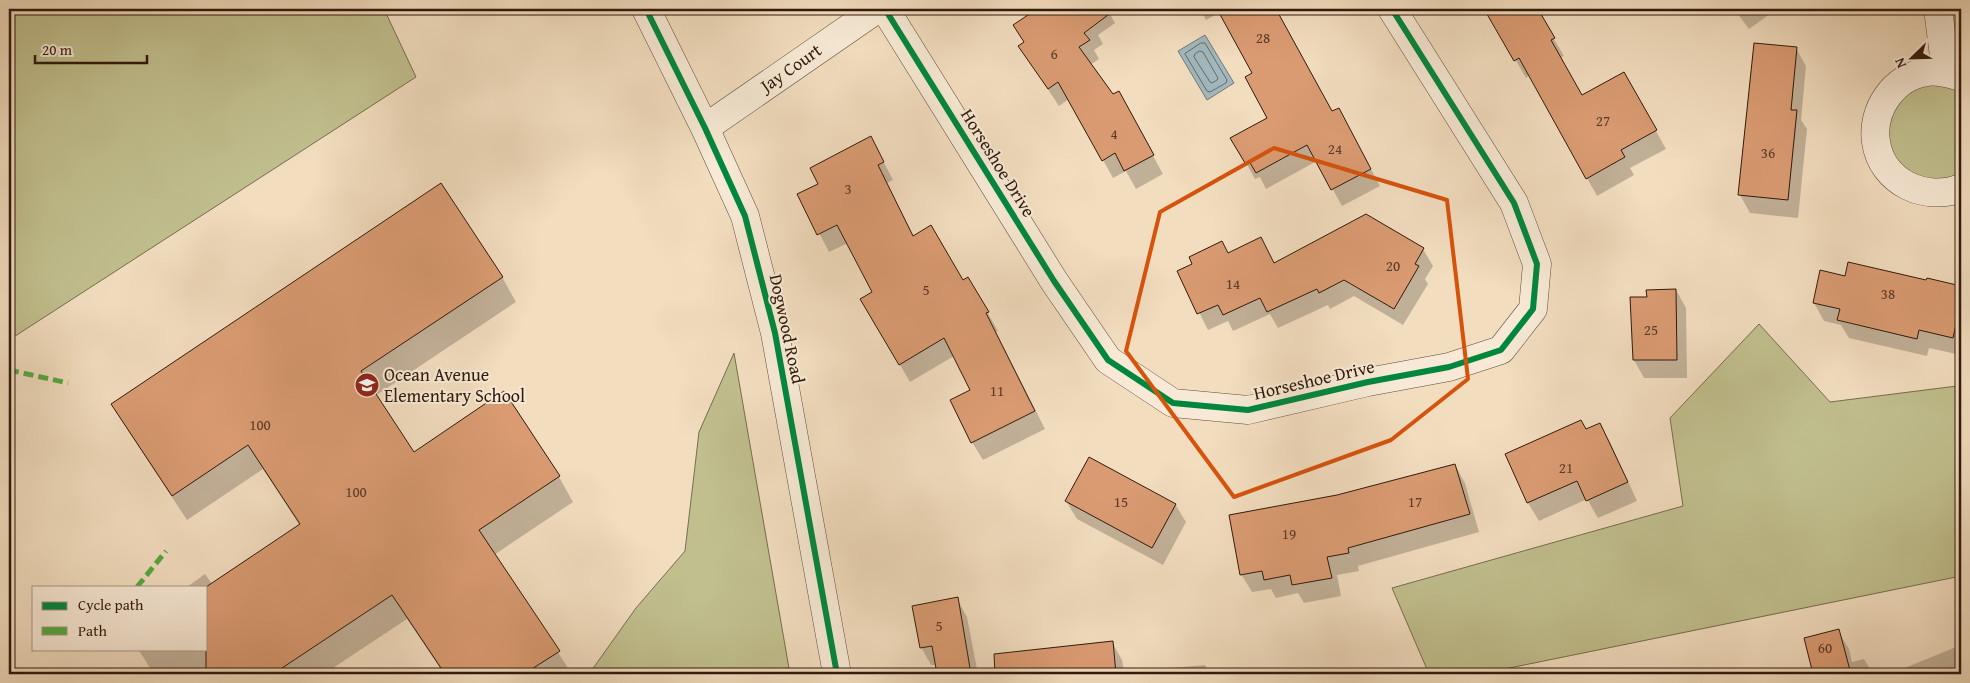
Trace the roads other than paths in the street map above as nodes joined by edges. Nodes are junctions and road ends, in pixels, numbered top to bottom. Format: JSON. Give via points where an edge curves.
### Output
{"nodes":[{"id":1,"x":646,"y":9,"type":"edge"},
{"id":2,"x":878,"y":9,"type":"edge"},
{"id":3,"x":885,"y":9,"type":"edge"},
{"id":4,"x":1392,"y":9,"type":"edge"},
{"id":5,"x":1938,"y":9,"type":"edge"},
{"id":6,"x":1954,"y":75,"type":"edge"},
{"id":7,"x":705,"y":128,"type":"junction"},
{"id":8,"x":1961,"y":188,"type":"edge"},
{"id":9,"x":837,"y":674,"type":"edge"}],
"edges":[{"from":1,"to":7,"type":"street","name":"Dogwood Road"},
{"from":2,"to":7,"type":"street","name":"Jay Court"},
{"from":3,"to":4,"type":"street","name":"Horseshoe Drive","via":[[1054,281],[1108,360],[1173,403],[1248,410],[1449,367],[1501,350],[1533,309],[1537,264],[1514,203]]},
{"from":5,"to":6,"type":"street"},
{"from":6,"to":8,"type":"street","via":[[1927,72],[1908,78],[1892,90],[1876,123],[1876,143],[1882,161],[1894,177],[1910,188],[1928,193],[1949,193]]},
{"from":7,"to":9,"type":"street","name":"Dogwood Road","via":[[745,216],[775,334]]}]}
